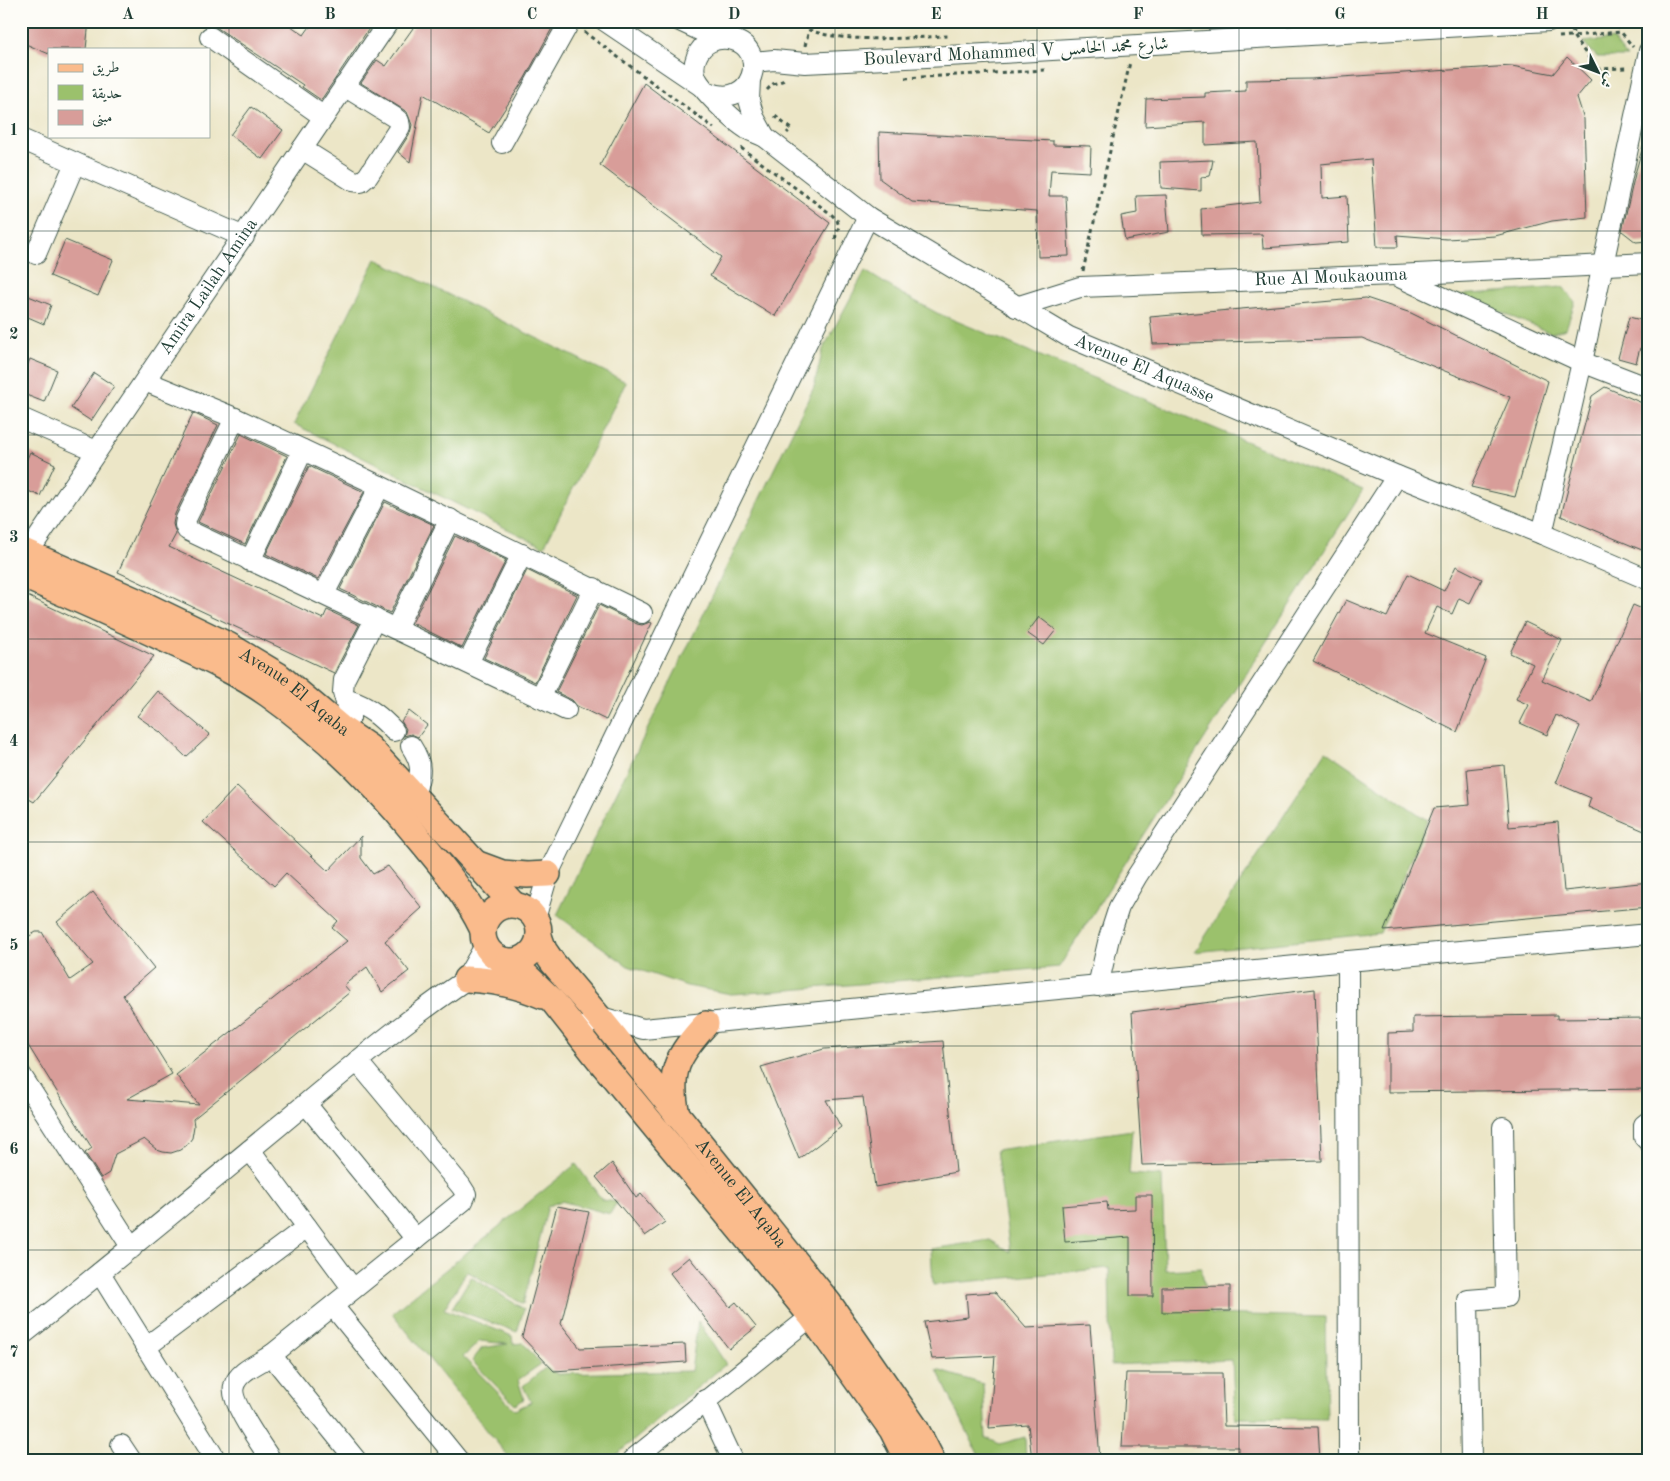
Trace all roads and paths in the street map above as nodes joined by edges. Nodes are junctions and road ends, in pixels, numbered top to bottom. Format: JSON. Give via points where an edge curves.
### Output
{"nodes":[{"id":1,"x":389,"y":21,"type":"edge"},
{"id":2,"x":605,"y":21,"type":"edge"},
{"id":3,"x":680,"y":21,"type":"edge"},
{"id":4,"x":795,"y":21,"type":"edge"},
{"id":5,"x":1549,"y":21,"type":"edge"},
{"id":6,"x":1572,"y":21,"type":"edge"},
{"id":7,"x":570,"y":22,"type":"edge"},
{"id":8,"x":952,"y":36,"type":"dead end"},
{"id":9,"x":210,"y":38,"type":"dead end"},
{"id":10,"x":718,"y":39,"type":"junction"},
{"id":11,"x":1129,"y":45,"type":"junction"},
{"id":12,"x":1649,"y":51,"type":"edge"},
{"id":13,"x":1635,"y":68,"type":"dead end"},
{"id":14,"x":756,"y":79,"type":"junction"},
{"id":15,"x":791,"y":81,"type":"dead end"},
{"id":16,"x":344,"y":86,"type":"junction"},
{"id":17,"x":704,"y":89,"type":"junction"},
{"id":18,"x":772,"y":114,"type":"dead end"},
{"id":19,"x":324,"y":117,"type":"junction"},
{"id":20,"x":717,"y":130,"type":"dead end"},
{"id":21,"x":21,"y":140,"type":"edge"},
{"id":22,"x":771,"y":142,"type":"junction"},
{"id":23,"x":502,"y":143,"type":"dead end"},
{"id":24,"x":740,"y":148,"type":"dead end"},
{"id":25,"x":302,"y":149,"type":"junction"},
{"id":26,"x":75,"y":163,"type":"junction"},
{"id":27,"x":764,"y":165,"type":"junction"},
{"id":28,"x":868,"y":217,"type":"junction"},
{"id":29,"x":244,"y":237,"type":"junction"},
{"id":30,"x":851,"y":251,"type":"junction"},
{"id":31,"x":36,"y":254,"type":"dead end"},
{"id":32,"x":1649,"y":263,"type":"edge"},
{"id":33,"x":1602,"y":264,"type":"junction"},
{"id":34,"x":1395,"y":275,"type":"junction"},
{"id":35,"x":1080,"y":287,"type":"junction"},
{"id":36,"x":1016,"y":307,"type":"junction"},
{"id":37,"x":1582,"y":362,"type":"junction"},
{"id":38,"x":145,"y":381,"type":"junction"},
{"id":39,"x":1649,"y":388,"type":"edge"},
{"id":40,"x":21,"y":418,"type":"edge"},
{"id":41,"x":235,"y":418,"type":"junction"},
{"id":42,"x":303,"y":450,"type":"junction"},
{"id":43,"x":96,"y":451,"type":"junction"},
{"id":44,"x":1397,"y":476,"type":"junction"},
{"id":45,"x":380,"y":486,"type":"junction"},
{"id":46,"x":450,"y":519,"type":"junction"},
{"id":47,"x":1542,"y":534,"type":"junction"},
{"id":48,"x":522,"y":554,"type":"junction"},
{"id":49,"x":23,"y":560,"type":"edge"},
{"id":50,"x":250,"y":561,"type":"junction"},
{"id":51,"x":1649,"y":580,"type":"edge"},
{"id":52,"x":594,"y":588,"type":"junction"},
{"id":53,"x":324,"y":594,"type":"junction"},
{"id":54,"x":642,"y":613,"type":"dead end"},
{"id":55,"x":375,"y":618,"type":"junction"},
{"id":56,"x":396,"y":628,"type":"junction"},
{"id":57,"x":468,"y":663,"type":"junction"},
{"id":58,"x":540,"y":698,"type":"junction"},
{"id":59,"x":566,"y":710,"type":"dead end"},
{"id":60,"x":346,"y":723,"type":"junction"},
{"id":61,"x":394,"y":731,"type":"dead end"},
{"id":62,"x":411,"y":746,"type":"dead end"},
{"id":63,"x":414,"y":795,"type":"junction"},
{"id":64,"x":474,"y":863,"type":"junction"},
{"id":65,"x":548,"y":874,"type":"junction"},
{"id":66,"x":528,"y":917,"type":"junction"},
{"id":67,"x":1649,"y":934,"type":"edge"},
{"id":68,"x":494,"y":948,"type":"junction"},
{"id":69,"x":1348,"y":960,"type":"junction"},
{"id":70,"x":466,"y":979,"type":"junction"},
{"id":71,"x":1098,"y":986,"type":"junction"},
{"id":72,"x":552,"y":1000,"type":"junction"},
{"id":73,"x":598,"y":1016,"type":"junction"},
{"id":74,"x":706,"y":1024,"type":"junction"},
{"id":75,"x":643,"y":1029,"type":"junction"},
{"id":76,"x":578,"y":1033,"type":"junction"},
{"id":77,"x":621,"y":1046,"type":"junction"},
{"id":78,"x":357,"y":1061,"type":"junction"},
{"id":79,"x":601,"y":1062,"type":"junction"},
{"id":80,"x":21,"y":1075,"type":"edge"},
{"id":81,"x":306,"y":1104,"type":"junction"},
{"id":82,"x":677,"y":1114,"type":"junction"},
{"id":83,"x":1649,"y":1121,"type":"edge"},
{"id":84,"x":1503,"y":1126,"type":"dead end"},
{"id":85,"x":1649,"y":1142,"type":"edge"},
{"id":86,"x":250,"y":1150,"type":"junction"},
{"id":87,"x":307,"y":1228,"type":"junction"},
{"id":88,"x":416,"y":1239,"type":"junction"},
{"id":89,"x":132,"y":1248,"type":"junction"},
{"id":90,"x":100,"y":1274,"type":"junction"},
{"id":91,"x":353,"y":1289,"type":"junction"},
{"id":92,"x":333,"y":1306,"type":"junction"},
{"id":93,"x":820,"y":1310,"type":"junction"},
{"id":94,"x":21,"y":1336,"type":"edge"},
{"id":95,"x":146,"y":1347,"type":"junction"},
{"id":96,"x":271,"y":1355,"type":"junction"},
{"id":97,"x":706,"y":1400,"type":"junction"},
{"id":98,"x":216,"y":1460,"type":"edge"},
{"id":99,"x":270,"y":1460,"type":"edge"},
{"id":100,"x":356,"y":1460,"type":"edge"},
{"id":101,"x":458,"y":1460,"type":"edge"},
{"id":102,"x":632,"y":1460,"type":"edge"},
{"id":103,"x":733,"y":1460,"type":"edge"},
{"id":104,"x":907,"y":1460,"type":"edge"},
{"id":105,"x":932,"y":1460,"type":"edge"},
{"id":106,"x":1349,"y":1460,"type":"edge"},
{"id":107,"x":1471,"y":1460,"type":"edge"}],
"edges":[{"from":1,"to":16,"type":"street","name":"Amira Lailah Amina"},
{"from":2,"to":17,"type":"street"},
{"from":3,"to":10,"type":"street"},
{"from":4,"to":8,"type":"path","via":[[801,27],[821,34],[854,38]]},
{"from":5,"to":11,"type":"street","name":"Boulevard Mohammed V شارع محمد الخامس"},
{"from":6,"to":13,"type":"path","via":[[1573,36],[1596,69]]},
{"from":7,"to":20,"type":"path"},
{"from":7,"to":23,"type":"street"},
{"from":9,"to":19,"type":"street"},
{"from":10,"to":14,"type":"street","via":[[736,40],[744,46],[750,53]]},
{"from":10,"to":17,"type":"street","via":[[701,48],[696,57],[696,77]]},
{"from":11,"to":14,"type":"street","name":"Boulevard Mohammed V شارع محمد الخامس","via":[[814,62],[774,60]]},
{"from":11,"to":35,"type":"path","via":[[1130,65]]},
{"from":12,"to":33,"type":"street"},
{"from":14,"to":15,"type":"path","via":[[773,84]]},
{"from":14,"to":17,"type":"street","via":[[728,97]]},
{"from":14,"to":22,"type":"street","via":[[749,100],[754,116]]},
{"from":16,"to":19,"type":"street","name":"Amira Lailah Amina"},
{"from":16,"to":25,"type":"street","via":[[400,124],[368,176],[361,182],[353,181]]},
{"from":17,"to":22,"type":"street","via":[[728,114]]},
{"from":18,"to":22,"type":"path","via":[[791,128]]},
{"from":19,"to":25,"type":"street","name":"Amira Lailah Amina"},
{"from":21,"to":26,"type":"street"},
{"from":22,"to":27,"type":"path"},
{"from":22,"to":28,"type":"street","name":"Avenue El Aquasse"},
{"from":24,"to":27,"type":"path"},
{"from":25,"to":29,"type":"street","name":"Amira Lailah Amina"},
{"from":26,"to":29,"type":"street"},
{"from":26,"to":31,"type":"street"},
{"from":27,"to":30,"type":"path","via":[[831,214],[839,227],[834,241]]},
{"from":28,"to":30,"type":"street"},
{"from":28,"to":36,"type":"street","name":"Avenue El Aquasse"},
{"from":29,"to":38,"type":"street","name":"Amira Lailah Amina"},
{"from":30,"to":65,"type":"street"},
{"from":32,"to":33,"type":"street","name":"Rue Al Moukaouma"},
{"from":33,"to":34,"type":"street","name":"Rue Al Moukaouma"},
{"from":33,"to":37,"type":"street"},
{"from":34,"to":35,"type":"street","name":"Rue Al Moukaouma"},
{"from":34,"to":37,"type":"street"},
{"from":35,"to":36,"type":"street","name":"Rue Al Moukaouma"},
{"from":36,"to":44,"type":"street","name":"Avenue El Aquasse","via":[[1069,337]]},
{"from":37,"to":39,"type":"street"},
{"from":37,"to":47,"type":"street"},
{"from":38,"to":41,"type":"street"},
{"from":38,"to":43,"type":"street","name":"Amira Lailah Amina"},
{"from":40,"to":43,"type":"street"},
{"from":41,"to":42,"type":"street"},
{"from":41,"to":50,"type":"street","via":[[185,526],[191,533]]},
{"from":42,"to":45,"type":"street"},
{"from":42,"to":50,"type":"street"},
{"from":43,"to":49,"type":"street","name":"Amira Lailah Amina"},
{"from":44,"to":47,"type":"street","name":"Avenue El Aquasse"},
{"from":44,"to":71,"type":"street","via":[[1119,907]]},
{"from":45,"to":46,"type":"street"},
{"from":45,"to":53,"type":"street"},
{"from":46,"to":48,"type":"street"},
{"from":46,"to":56,"type":"street"},
{"from":47,"to":51,"type":"street","name":"Avenue El Aquasse"},
{"from":48,"to":52,"type":"street"},
{"from":48,"to":57,"type":"street"},
{"from":49,"to":60,"type":"main road","name":"Avenue El Aqaba","via":[[139,602],[228,645],[278,675]]},
{"from":49,"to":68,"type":"main road","name":"Avenue El Aqaba","via":[[219,664],[268,694],[313,728],[398,812],[454,881]]},
{"from":50,"to":53,"type":"street"},
{"from":52,"to":54,"type":"street"},
{"from":52,"to":58,"type":"street"},
{"from":53,"to":55,"type":"street"},
{"from":55,"to":56,"type":"street"},
{"from":55,"to":60,"type":"street","via":[[344,680]]},
{"from":56,"to":57,"type":"street"},
{"from":57,"to":58,"type":"street"},
{"from":58,"to":59,"type":"street"},
{"from":60,"to":61,"type":"street","via":[[351,701],[371,709]]},
{"from":60,"to":63,"type":"main road","name":"Avenue El Aqaba"},
{"from":62,"to":63,"type":"street","via":[[421,767]]},
{"from":63,"to":64,"type":"main road","name":"Avenue El Aqaba"},
{"from":64,"to":65,"type":"main road","via":[[502,873]]},
{"from":64,"to":66,"type":"main road","name":"Avenue El Aqaba"},
{"from":65,"to":66,"type":"street"},
{"from":66,"to":68,"type":"main road","via":[[505,906],[490,914],[486,922]]},
{"from":66,"to":68,"type":"main road","via":[[536,944],[532,952],[517,960]]},
{"from":66,"to":73,"type":"main road","name":"Avenue El Aqaba","via":[[553,963]]},
{"from":67,"to":69,"type":"street"},
{"from":68,"to":70,"type":"street"},
{"from":68,"to":72,"type":"main road","name":"Avenue El Aqaba"},
{"from":69,"to":71,"type":"street"},
{"from":69,"to":106,"type":"street"},
{"from":70,"to":72,"type":"main road","via":[[497,982]]},
{"from":70,"to":78,"type":"street"},
{"from":71,"to":74,"type":"street"},
{"from":72,"to":76,"type":"main road","name":"Avenue El Aqaba"},
{"from":73,"to":75,"type":"street"},
{"from":73,"to":76,"type":"street"},
{"from":73,"to":77,"type":"main road","name":"Avenue El Aqaba"},
{"from":74,"to":75,"type":"street"},
{"from":74,"to":82,"type":"main road","via":[[686,1046],[675,1069],[672,1092]]},
{"from":75,"to":77,"type":"street"},
{"from":76,"to":79,"type":"main road","name":"Avenue El Aqaba"},
{"from":77,"to":79,"type":"street"},
{"from":77,"to":82,"type":"main road","name":"Avenue El Aqaba"},
{"from":78,"to":81,"type":"street"},
{"from":78,"to":88,"type":"street","via":[[466,1194]]},
{"from":79,"to":93,"type":"main road","name":"Avenue El Aqaba"},
{"from":80,"to":89,"type":"street"},
{"from":81,"to":86,"type":"street"},
{"from":81,"to":88,"type":"street"},
{"from":82,"to":93,"type":"main road","name":"Avenue El Aqaba"},
{"from":83,"to":85,"type":"street","via":[[1644,1125],[1644,1137]]},
{"from":84,"to":107,"type":"street","via":[[1506,1297],[1468,1300]]},
{"from":86,"to":87,"type":"street"},
{"from":86,"to":89,"type":"street"},
{"from":87,"to":91,"type":"street"},
{"from":87,"to":95,"type":"street"},
{"from":88,"to":91,"type":"street"},
{"from":89,"to":90,"type":"street"},
{"from":90,"to":94,"type":"street"},
{"from":90,"to":95,"type":"street"},
{"from":91,"to":92,"type":"street"},
{"from":92,"to":96,"type":"street"},
{"from":92,"to":101,"type":"street"},
{"from":93,"to":97,"type":"street"},
{"from":93,"to":104,"type":"main road","name":"Avenue El Aqaba"},
{"from":93,"to":105,"type":"main road","name":"Avenue El Aqaba","via":[[915,1427]]},
{"from":95,"to":98,"type":"street"},
{"from":96,"to":99,"type":"street","via":[[241,1376],[233,1391],[239,1409]]},
{"from":96,"to":100,"type":"street"},
{"from":97,"to":102,"type":"street"},
{"from":97,"to":103,"type":"street"}]}
